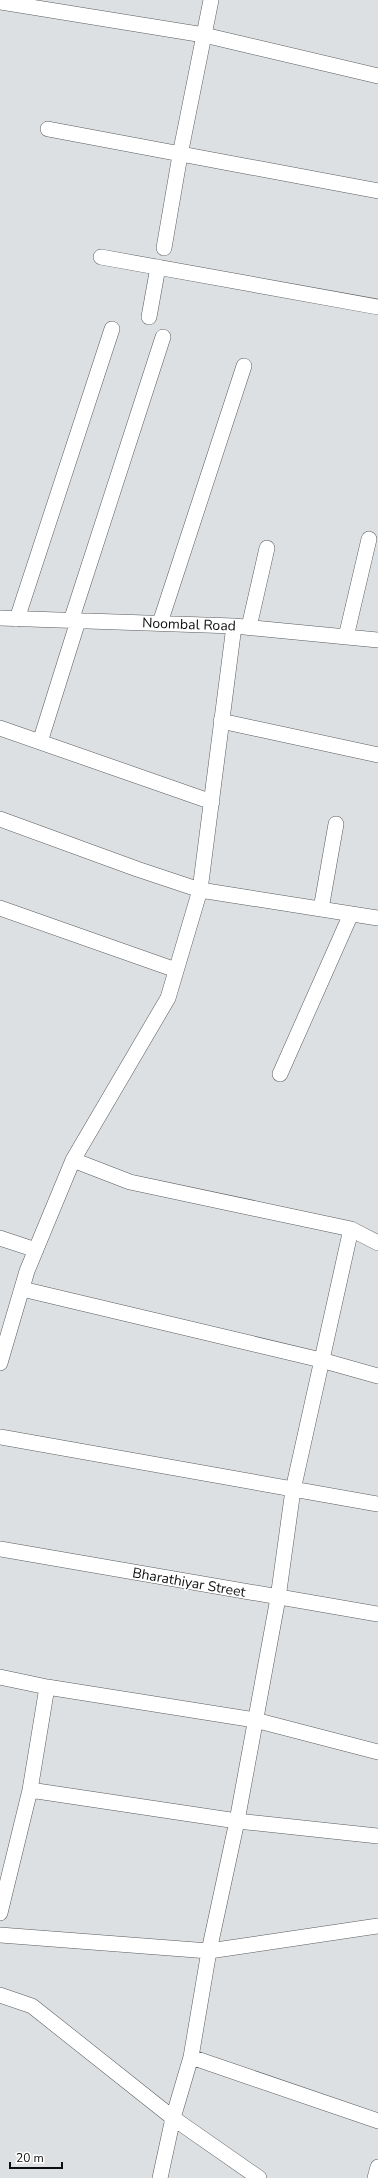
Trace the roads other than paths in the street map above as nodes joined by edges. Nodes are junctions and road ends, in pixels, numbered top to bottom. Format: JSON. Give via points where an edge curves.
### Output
{"nodes":[{"id":1,"x":211,"y":0,"type":"edge"},
{"id":2,"x":0,"y":2,"type":"edge"},
{"id":3,"x":204,"y":35,"type":"junction"},
{"id":4,"x":378,"y":76,"type":"edge"},
{"id":5,"x":48,"y":129,"type":"dead end"},
{"id":6,"x":180,"y":155,"type":"junction"},
{"id":7,"x":378,"y":191,"type":"edge"},
{"id":8,"x":164,"y":248,"type":"dead end"},
{"id":9,"x":101,"y":257,"type":"dead end"},
{"id":10,"x":158,"y":267,"type":"junction"},
{"id":11,"x":378,"y":307,"type":"edge"},
{"id":12,"x":149,"y":318,"type":"dead end"},
{"id":13,"x":112,"y":329,"type":"dead end"},
{"id":14,"x":162,"y":337,"type":"dead end"},
{"id":15,"x":244,"y":366,"type":"dead end"},
{"id":16,"x":369,"y":539,"type":"dead end"},
{"id":17,"x":268,"y":548,"type":"dead end"},
{"id":18,"x":0,"y":618,"type":"edge"},
{"id":19,"x":17,"y":619,"type":"junction"},
{"id":20,"x":75,"y":621,"type":"junction"},
{"id":21,"x":160,"y":623,"type":"junction"},
{"id":22,"x":242,"y":626,"type":"junction"},
{"id":23,"x":346,"y":637,"type":"junction"},
{"id":24,"x":378,"y":640,"type":"edge"},
{"id":25,"x":221,"y":722,"type":"junction"},
{"id":26,"x":0,"y":728,"type":"edge"},
{"id":27,"x":40,"y":742,"type":"junction"},
{"id":28,"x":378,"y":755,"type":"edge"},
{"id":29,"x":212,"y":802,"type":"junction"},
{"id":30,"x":0,"y":819,"type":"edge"},
{"id":31,"x":336,"y":824,"type":"dead end"},
{"id":32,"x":200,"y":890,"type":"junction"},
{"id":33,"x":0,"y":908,"type":"edge"},
{"id":34,"x":321,"y":909,"type":"junction"},
{"id":35,"x":351,"y":914,"type":"junction"},
{"id":36,"x":378,"y":918,"type":"edge"},
{"id":37,"x":176,"y":970,"type":"junction"},
{"id":38,"x":280,"y":1074,"type":"dead end"},
{"id":39,"x":73,"y":1160,"type":"junction"},
{"id":40,"x":351,"y":1230,"type":"junction"},
{"id":41,"x":0,"y":1238,"type":"edge"},
{"id":42,"x":378,"y":1243,"type":"edge"},
{"id":43,"x":36,"y":1250,"type":"junction"},
{"id":44,"x":22,"y":1289,"type":"junction"},
{"id":45,"x":321,"y":1360,"type":"junction"},
{"id":46,"x":0,"y":1363,"type":"edge"},
{"id":47,"x":378,"y":1376,"type":"edge"},
{"id":48,"x":0,"y":1437,"type":"edge"},
{"id":49,"x":293,"y":1490,"type":"junction"},
{"id":50,"x":378,"y":1504,"type":"edge"},
{"id":51,"x":0,"y":1549,"type":"edge"},
{"id":52,"x":278,"y":1598,"type":"junction"},
{"id":53,"x":378,"y":1614,"type":"edge"},
{"id":54,"x":0,"y":1677,"type":"edge"},
{"id":55,"x":47,"y":1687,"type":"junction"},
{"id":56,"x":255,"y":1720,"type":"junction"},
{"id":57,"x":378,"y":1752,"type":"edge"},
{"id":58,"x":30,"y":1790,"type":"junction"},
{"id":59,"x":237,"y":1820,"type":"junction"},
{"id":60,"x":378,"y":1836,"type":"edge"},
{"id":61,"x":0,"y":1913,"type":"edge"},
{"id":62,"x":378,"y":1926,"type":"edge"},
{"id":63,"x":0,"y":1934,"type":"edge"},
{"id":64,"x":209,"y":1951,"type":"junction"},
{"id":65,"x":0,"y":1995,"type":"edge"},
{"id":66,"x":191,"y":2057,"type":"junction"},
{"id":67,"x":173,"y":2118,"type":"junction"},
{"id":68,"x":378,"y":2121,"type":"edge"},
{"id":69,"x":378,"y":2167,"type":"edge"},
{"id":70,"x":160,"y":2178,"type":"edge"},
{"id":71,"x":259,"y":2178,"type":"edge"},
{"id":72,"x":375,"y":2178,"type":"edge"}],
"edges":[{"from":1,"to":3,"type":"street"},
{"from":2,"to":3,"type":"street"},
{"from":3,"to":4,"type":"street"},
{"from":3,"to":6,"type":"street"},
{"from":5,"to":6,"type":"street"},
{"from":6,"to":7,"type":"street"},
{"from":6,"to":8,"type":"street"},
{"from":9,"to":10,"type":"street"},
{"from":10,"to":11,"type":"street"},
{"from":10,"to":12,"type":"street"},
{"from":13,"to":19,"type":"street"},
{"from":14,"to":20,"type":"street"},
{"from":15,"to":21,"type":"street"},
{"from":16,"to":23,"type":"street"},
{"from":17,"to":22,"type":"street"},
{"from":18,"to":19,"type":"street","name":"Noombal Road"},
{"from":19,"to":20,"type":"street","name":"Noombal Road"},
{"from":20,"to":21,"type":"street","name":"Noombal Road"},
{"from":20,"to":27,"type":"street"},
{"from":21,"to":22,"type":"street","name":"Noombal Road"},
{"from":22,"to":23,"type":"street","name":"Noombal Road"},
{"from":22,"to":25,"type":"street"},
{"from":23,"to":24,"type":"street","name":"Noombal Road"},
{"from":25,"to":28,"type":"street"},
{"from":25,"to":29,"type":"street"},
{"from":26,"to":27,"type":"street"},
{"from":27,"to":29,"type":"street"},
{"from":29,"to":32,"type":"street"},
{"from":30,"to":32,"type":"street"},
{"from":31,"to":34,"type":"street"},
{"from":32,"to":34,"type":"street"},
{"from":32,"to":37,"type":"street"},
{"from":33,"to":37,"type":"street"},
{"from":34,"to":35,"type":"street"},
{"from":35,"to":36,"type":"street"},
{"from":35,"to":38,"type":"street"},
{"from":37,"to":39,"type":"street","via":[[168,998]]},
{"from":39,"to":40,"type":"street","via":[[130,1182]]},
{"from":39,"to":43,"type":"street"},
{"from":40,"to":42,"type":"street"},
{"from":40,"to":45,"type":"street"},
{"from":41,"to":43,"type":"street"},
{"from":43,"to":44,"type":"street"},
{"from":44,"to":45,"type":"street"},
{"from":44,"to":46,"type":"street"},
{"from":45,"to":47,"type":"street"},
{"from":45,"to":49,"type":"street"},
{"from":48,"to":49,"type":"street"},
{"from":49,"to":50,"type":"street"},
{"from":49,"to":52,"type":"street"},
{"from":51,"to":52,"type":"street","name":"Bharathiyar Street"},
{"from":52,"to":53,"type":"street","name":"Bharathiyar Street"},
{"from":52,"to":56,"type":"street"},
{"from":54,"to":55,"type":"street"},
{"from":55,"to":56,"type":"street"},
{"from":55,"to":58,"type":"street"},
{"from":56,"to":57,"type":"street"},
{"from":56,"to":59,"type":"street"},
{"from":58,"to":59,"type":"street"},
{"from":58,"to":61,"type":"street"},
{"from":59,"to":60,"type":"street"},
{"from":59,"to":64,"type":"street"},
{"from":62,"to":64,"type":"street"},
{"from":63,"to":64,"type":"street"},
{"from":64,"to":66,"type":"street"},
{"from":65,"to":67,"type":"street","via":[[32,2006]]},
{"from":66,"to":67,"type":"street"},
{"from":66,"to":68,"type":"street"},
{"from":67,"to":70,"type":"street"},
{"from":67,"to":71,"type":"street"},
{"from":69,"to":72,"type":"street"}]}
